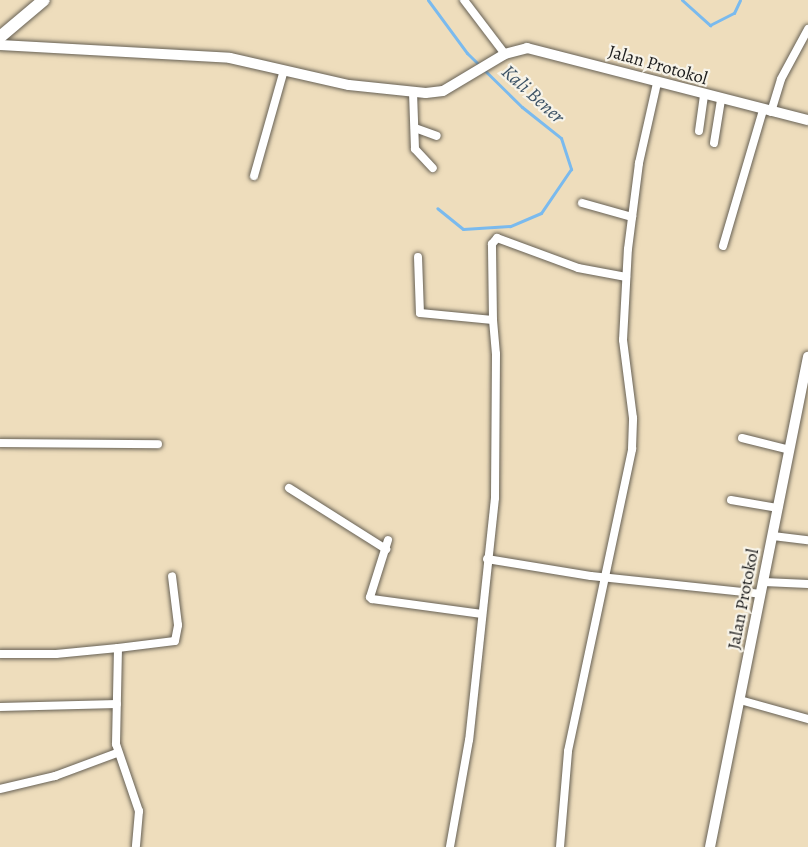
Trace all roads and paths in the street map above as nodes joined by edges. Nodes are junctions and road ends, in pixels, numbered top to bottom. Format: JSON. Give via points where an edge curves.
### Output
{"nodes":[{"id":1,"x":44,"y":0,"type":"edge"},
{"id":2,"x":465,"y":0,"type":"edge"},
{"id":3,"x":808,"y":29,"type":"edge"},
{"id":4,"x":0,"y":37,"type":"edge"},
{"id":5,"x":0,"y":45,"type":"edge"},
{"id":6,"x":502,"y":56,"type":"junction"},
{"id":7,"x":284,"y":70,"type":"junction"},
{"id":8,"x":657,"y":82,"type":"junction"},
{"id":9,"x":413,"y":92,"type":"junction"},
{"id":10,"x":704,"y":95,"type":"junction"},
{"id":11,"x":721,"y":100,"type":"junction"},
{"id":12,"x":767,"y":111,"type":"junction"},
{"id":13,"x":808,"y":120,"type":"edge"},
{"id":14,"x":415,"y":128,"type":"junction"},
{"id":15,"x":699,"y":131,"type":"dead end"},
{"id":16,"x":437,"y":136,"type":"dead end"},
{"id":17,"x":714,"y":143,"type":"dead end"},
{"id":18,"x":433,"y":168,"type":"dead end"},
{"id":19,"x":254,"y":176,"type":"dead end"},
{"id":20,"x":582,"y":203,"type":"dead end"},
{"id":21,"x":632,"y":217,"type":"junction"},
{"id":22,"x":723,"y":246,"type":"dead end"},
{"id":23,"x":418,"y":257,"type":"dead end"},
{"id":24,"x":626,"y":277,"type":"junction"},
{"id":25,"x":493,"y":320,"type":"junction"},
{"id":26,"x":808,"y":357,"type":"edge"},
{"id":27,"x":742,"y":438,"type":"dead end"},
{"id":28,"x":0,"y":442,"type":"edge"},
{"id":29,"x":158,"y":444,"type":"dead end"},
{"id":30,"x":790,"y":450,"type":"junction"},
{"id":31,"x":289,"y":488,"type":"dead end"},
{"id":32,"x":731,"y":500,"type":"dead end"},
{"id":33,"x":778,"y":508,"type":"junction"},
{"id":34,"x":773,"y":536,"type":"junction"},
{"id":35,"x":808,"y":540,"type":"edge"},
{"id":36,"x":487,"y":559,"type":"junction"},
{"id":37,"x":172,"y":576,"type":"dead end"},
{"id":38,"x":604,"y":577,"type":"junction"},
{"id":39,"x":764,"y":582,"type":"junction"},
{"id":40,"x":808,"y":584,"type":"edge"},
{"id":41,"x":761,"y":594,"type":"junction"},
{"id":42,"x":482,"y":614,"type":"junction"},
{"id":43,"x":118,"y":648,"type":"junction"},
{"id":44,"x":0,"y":654,"type":"edge"},
{"id":45,"x":740,"y":700,"type":"junction"},
{"id":46,"x":117,"y":704,"type":"junction"},
{"id":47,"x":0,"y":707,"type":"edge"},
{"id":48,"x":808,"y":719,"type":"edge"},
{"id":49,"x":117,"y":753,"type":"junction"},
{"id":50,"x":0,"y":789,"type":"edge"},
{"id":51,"x":136,"y":847,"type":"edge"},
{"id":52,"x":450,"y":847,"type":"edge"},
{"id":53,"x":560,"y":847,"type":"edge"},
{"id":54,"x":712,"y":847,"type":"edge"}],
"edges":[{"from":1,"to":4,"type":"main road"},
{"from":2,"to":6,"type":"street"},
{"from":3,"to":12,"type":"street"},
{"from":5,"to":7,"type":"street","via":[[193,54]]},
{"from":6,"to":8,"type":"street","name":"Jalan Protokol","via":[[536,49]]},
{"from":6,"to":9,"type":"street","via":[[443,91]]},
{"from":7,"to":9,"type":"street","via":[[349,85]]},
{"from":7,"to":19,"type":"street"},
{"from":8,"to":10,"type":"street","name":"Jalan Protokol"},
{"from":8,"to":21,"type":"street"},
{"from":9,"to":14,"type":"street"},
{"from":10,"to":11,"type":"street","name":"Jalan Protokol"},
{"from":10,"to":15,"type":"street"},
{"from":11,"to":12,"type":"street","name":"Jalan Protokol"},
{"from":11,"to":17,"type":"street"},
{"from":12,"to":13,"type":"street","name":"Jalan Protokol"},
{"from":12,"to":22,"type":"street"},
{"from":14,"to":16,"type":"street"},
{"from":14,"to":18,"type":"street","via":[[415,149]]},
{"from":20,"to":21,"type":"street"},
{"from":21,"to":24,"type":"street"},
{"from":23,"to":25,"type":"street","via":[[420,313]]},
{"from":24,"to":25,"type":"street","via":[[578,267],[497,238],[492,244]]},
{"from":24,"to":38,"type":"street","via":[[623,340],[633,440]]},
{"from":25,"to":36,"type":"street","via":[[495,466]]},
{"from":26,"to":30,"type":"street","name":"Jalan Protokol"},
{"from":27,"to":30,"type":"street"},
{"from":28,"to":29,"type":"street"},
{"from":30,"to":33,"type":"street","name":"Jalan Protokol"},
{"from":31,"to":42,"type":"street","via":[[387,545],[372,599]]},
{"from":32,"to":33,"type":"street"},
{"from":33,"to":34,"type":"street","name":"Jalan Protokol"},
{"from":34,"to":35,"type":"street"},
{"from":34,"to":39,"type":"street","name":"Jalan Protokol"},
{"from":36,"to":38,"type":"street"},
{"from":36,"to":42,"type":"street"},
{"from":37,"to":43,"type":"street","via":[[178,625],[175,641]]},
{"from":38,"to":41,"type":"street"},
{"from":38,"to":53,"type":"street","via":[[568,751]]},
{"from":39,"to":40,"type":"street"},
{"from":39,"to":41,"type":"street","name":"Jalan Protokol"},
{"from":41,"to":45,"type":"street","name":"Jalan Protokol"},
{"from":42,"to":52,"type":"street","via":[[469,740]]},
{"from":43,"to":44,"type":"street"},
{"from":43,"to":46,"type":"street"},
{"from":45,"to":48,"type":"street"},
{"from":45,"to":54,"type":"street","name":"Jalan Protokol"},
{"from":46,"to":47,"type":"street"},
{"from":46,"to":49,"type":"street"},
{"from":49,"to":50,"type":"street","via":[[55,776]]},
{"from":49,"to":51,"type":"street","via":[[139,811]]}]}
